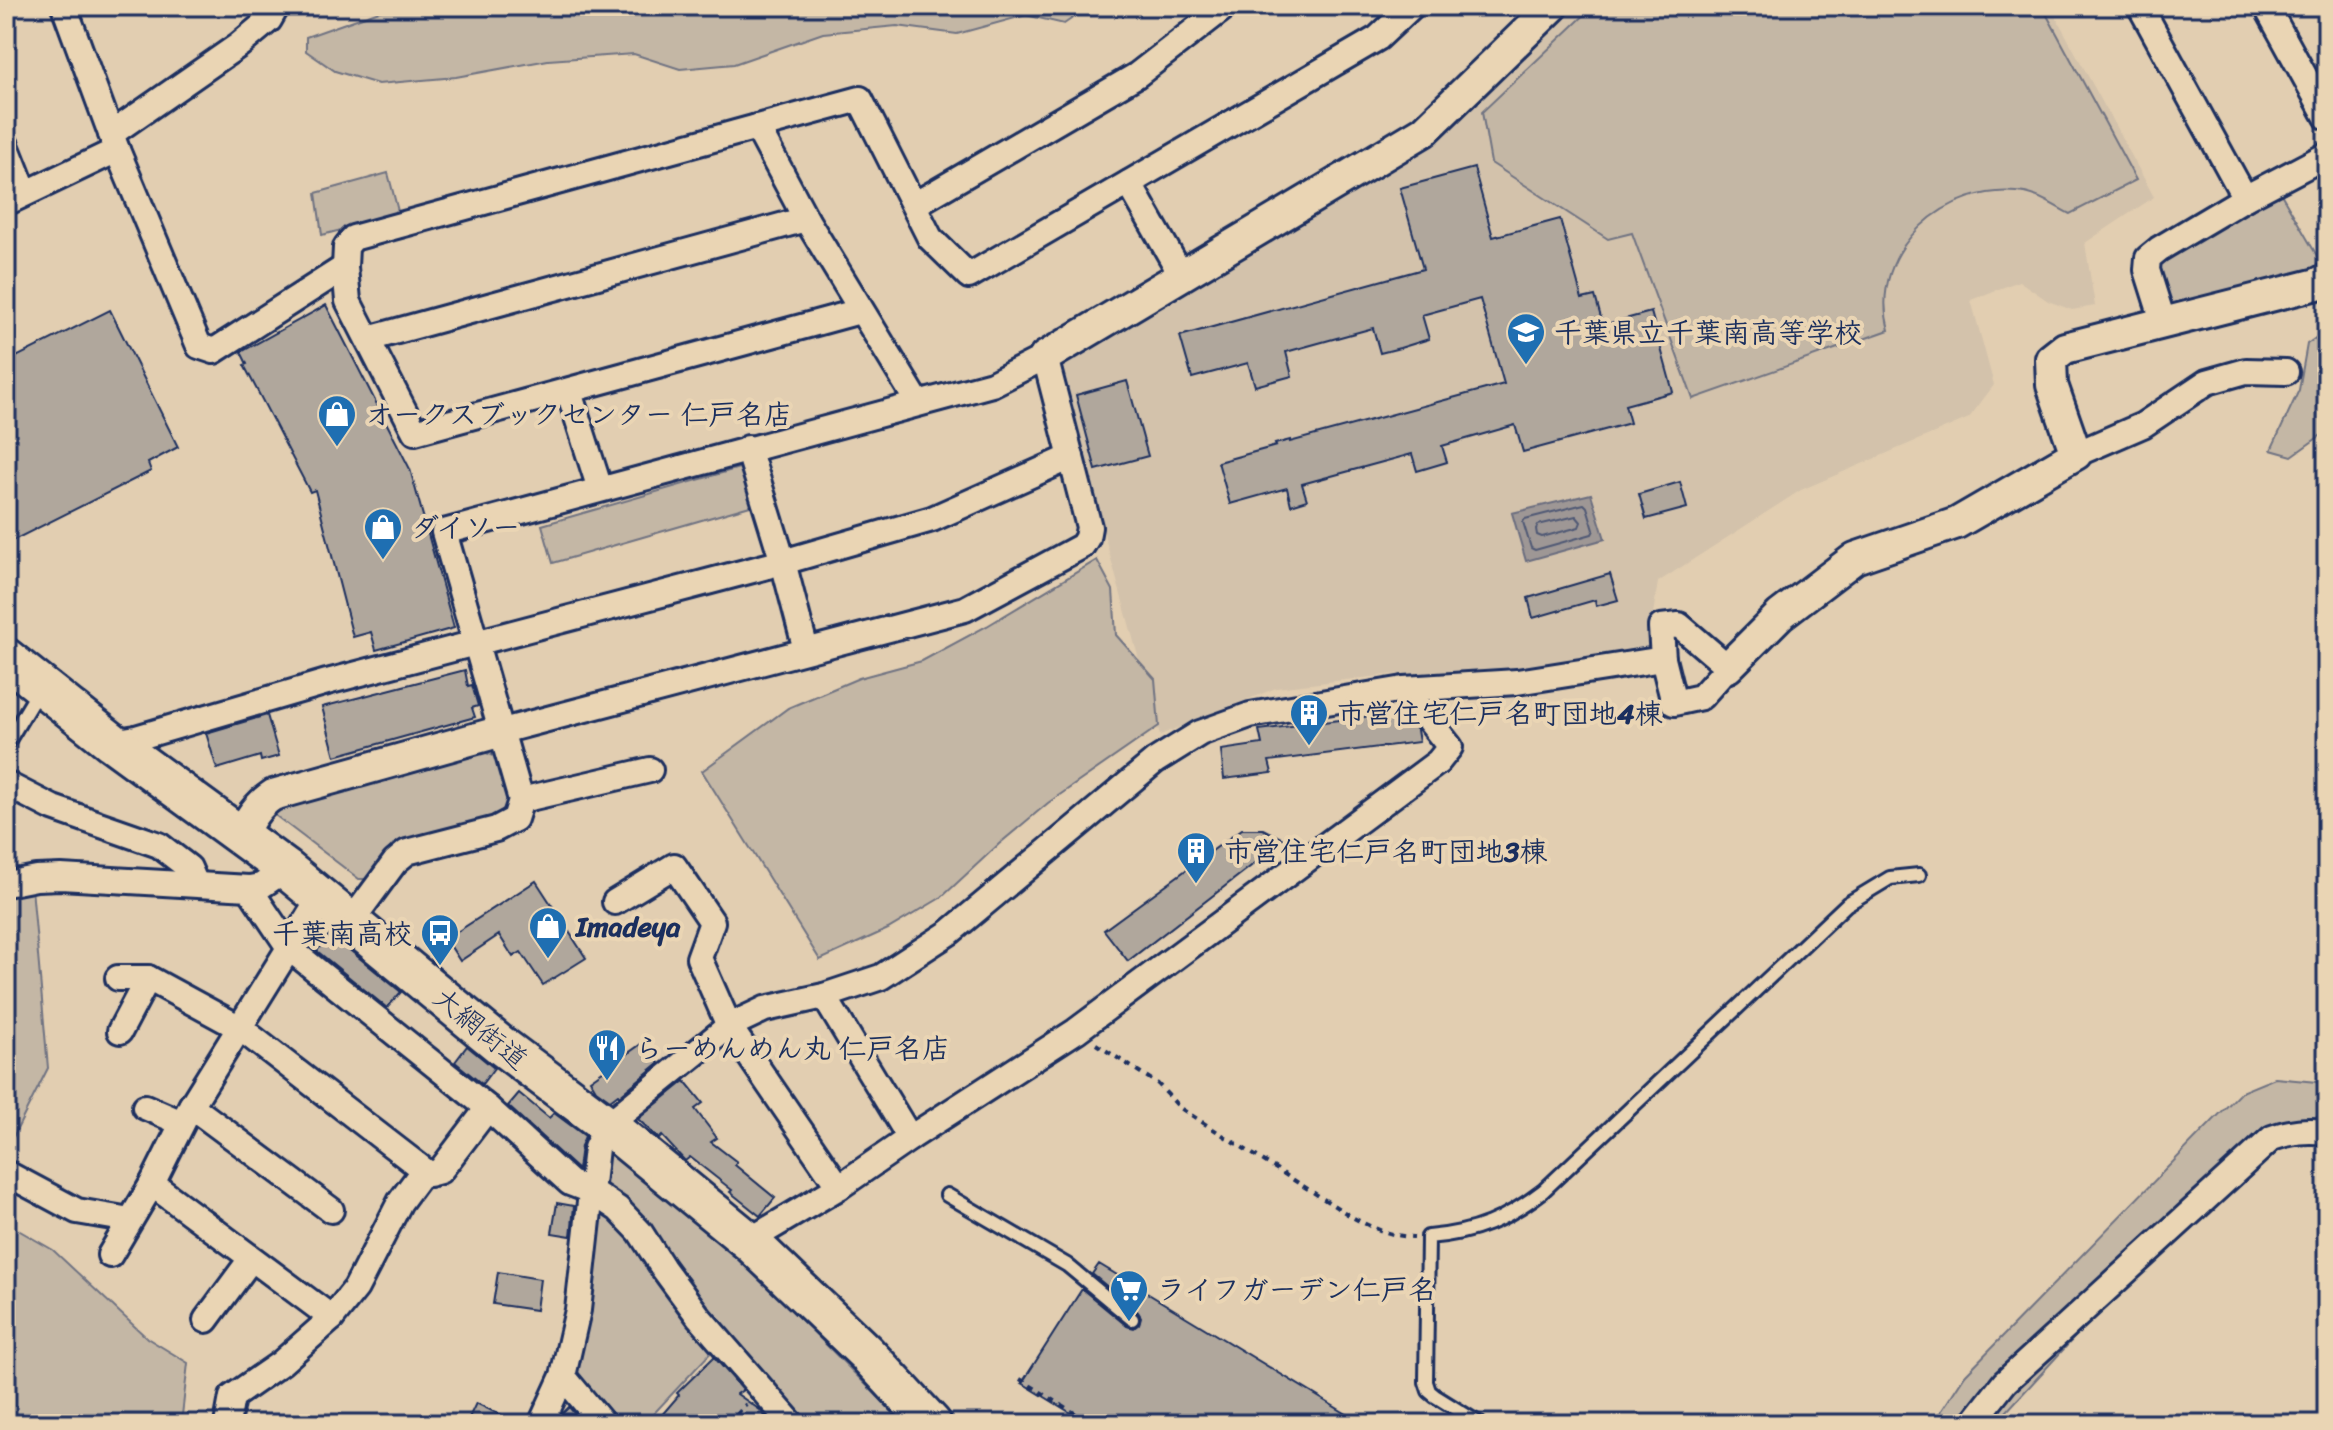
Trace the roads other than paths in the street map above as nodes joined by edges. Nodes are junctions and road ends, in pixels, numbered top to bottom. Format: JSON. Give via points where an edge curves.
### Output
{"nodes":[{"id":1,"x":277,"y":6,"type":"edge"},
{"id":2,"x":1226,"y":6,"type":"edge"},
{"id":3,"x":1412,"y":6,"type":"edge"},
{"id":4,"x":2140,"y":6,"type":"edge"},
{"id":5,"x":2266,"y":6,"type":"edge"},
{"id":6,"x":74,"y":9,"type":"edge"},
{"id":7,"x":1540,"y":10,"type":"edge"},
{"id":8,"x":2327,"y":117,"type":"edge"},
{"id":9,"x":757,"y":127,"type":"junction"},
{"id":10,"x":114,"y":142,"type":"junction"},
{"id":11,"x":6,"y":145,"type":"edge"},
{"id":12,"x":2327,"y":155,"type":"edge"},
{"id":13,"x":1129,"y":183,"type":"junction"},
{"id":14,"x":15,"y":198,"type":"edge"},
{"id":15,"x":2245,"y":198,"type":"junction"},
{"id":16,"x":914,"y":205,"type":"junction"},
{"id":17,"x":806,"y":219,"type":"junction"},
{"id":18,"x":345,"y":267,"type":"junction"},
{"id":19,"x":1182,"y":276,"type":"junction"},
{"id":20,"x":2327,"y":279,"type":"edge"},
{"id":21,"x":860,"y":311,"type":"junction"},
{"id":22,"x":2164,"y":324,"type":"junction"},
{"id":23,"x":368,"y":339,"type":"junction"},
{"id":24,"x":1045,"y":357,"type":"junction"},
{"id":25,"x":2286,"y":372,"type":"dead end"},
{"id":26,"x":569,"y":392,"type":"junction"},
{"id":27,"x":918,"y":403,"type":"junction"},
{"id":28,"x":748,"y":448,"type":"junction"},
{"id":29,"x":2076,"y":454,"type":"junction"},
{"id":30,"x":1071,"y":457,"type":"junction"},
{"id":31,"x":600,"y":489,"type":"junction"},
{"id":32,"x":783,"y":562,"type":"junction"},
{"id":33,"x":476,"y":643,"type":"junction"},
{"id":34,"x":806,"y":650,"type":"junction"},
{"id":35,"x":6,"y":658,"type":"edge"},
{"id":36,"x":1663,"y":659,"type":"junction"},
{"id":37,"x":1728,"y":667,"type":"junction"},
{"id":38,"x":41,"y":687,"type":"junction"},
{"id":39,"x":1404,"y":689,"type":"junction"},
{"id":40,"x":502,"y":731,"type":"junction"},
{"id":41,"x":112,"y":742,"type":"junction"},
{"id":42,"x":6,"y":745,"type":"edge"},
{"id":43,"x":650,"y":770,"type":"dead end"},
{"id":44,"x":6,"y":784,"type":"edge"},
{"id":45,"x":521,"y":800,"type":"junction"},
{"id":46,"x":240,"y":837,"type":"junction"},
{"id":47,"x":286,"y":869,"type":"junction"},
{"id":48,"x":1919,"y":875,"type":"dead end"},
{"id":49,"x":6,"y":884,"type":"edge"},
{"id":50,"x":196,"y":884,"type":"junction"},
{"id":51,"x":249,"y":888,"type":"junction"},
{"id":52,"x":320,"y":898,"type":"junction"},
{"id":53,"x":615,"y":902,"type":"dead end"},
{"id":54,"x":350,"y":923,"type":"junction"},
{"id":55,"x":290,"y":949,"type":"junction"},
{"id":56,"x":118,"y":978,"type":"dead end"},
{"id":57,"x":148,"y":978,"type":"junction"},
{"id":58,"x":824,"y":996,"type":"junction"},
{"id":59,"x":729,"y":1026,"type":"junction"},
{"id":60,"x":240,"y":1028,"type":"junction"},
{"id":61,"x":120,"y":1031,"type":"dead end"},
{"id":62,"x":145,"y":1107,"type":"dead end"},
{"id":63,"x":488,"y":1108,"type":"junction"},
{"id":64,"x":186,"y":1115,"type":"junction"},
{"id":65,"x":607,"y":1125,"type":"junction"},
{"id":66,"x":2327,"y":1132,"type":"edge"},
{"id":67,"x":910,"y":1138,"type":"junction"},
{"id":68,"x":423,"y":1171,"type":"junction"},
{"id":69,"x":6,"y":1173,"type":"edge"},
{"id":70,"x":152,"y":1184,"type":"junction"},
{"id":71,"x":839,"y":1187,"type":"junction"},
{"id":72,"x":591,"y":1191,"type":"junction"},
{"id":73,"x":947,"y":1195,"type":"dead end"},
{"id":74,"x":331,"y":1210,"type":"dead end"},
{"id":75,"x":130,"y":1220,"type":"junction"},
{"id":76,"x":751,"y":1243,"type":"junction"},
{"id":77,"x":110,"y":1255,"type":"dead end"},
{"id":78,"x":251,"y":1259,"type":"junction"},
{"id":79,"x":332,"y":1318,"type":"junction"},
{"id":80,"x":1132,"y":1319,"type":"dead end"},
{"id":81,"x":206,"y":1320,"type":"dead end"},
{"id":82,"x":563,"y":1376,"type":"junction"},
{"id":83,"x":227,"y":1424,"type":"edge"},
{"id":84,"x":541,"y":1424,"type":"edge"},
{"id":85,"x":603,"y":1424,"type":"edge"},
{"id":86,"x":792,"y":1424,"type":"edge"},
{"id":87,"x":932,"y":1424,"type":"edge"},
{"id":88,"x":1480,"y":1424,"type":"edge"},
{"id":89,"x":1972,"y":1424,"type":"edge"}],
"edges":[{"from":1,"to":10,"type":"street","via":[[269,20]]},
{"from":2,"to":16,"type":"street","via":[[1137,75]]},
{"from":3,"to":13,"type":"street","via":[[1378,38]]},
{"from":4,"to":15,"type":"street"},
{"from":5,"to":8,"type":"street"},
{"from":6,"to":10,"type":"street"},
{"from":7,"to":19,"type":"street","via":[[1424,131]]},
{"from":9,"to":16,"type":"street","via":[[860,99]]},
{"from":9,"to":17,"type":"street"},
{"from":9,"to":18,"type":"street","via":[[353,238],[346,247]]},
{"from":10,"to":14,"type":"street"},
{"from":10,"to":18,"type":"street","via":[[199,346],[214,351]]},
{"from":11,"to":14,"type":"street"},
{"from":12,"to":15,"type":"street"},
{"from":13,"to":16,"type":"street","via":[[969,276],[930,238]]},
{"from":13,"to":19,"type":"street"},
{"from":15,"to":22,"type":"street","via":[[2148,258]]},
{"from":17,"to":21,"type":"street"},
{"from":17,"to":23,"type":"street"},
{"from":18,"to":23,"type":"street","via":[[348,301]]},
{"from":19,"to":24,"type":"street"},
{"from":20,"to":22,"type":"street"},
{"from":21,"to":26,"type":"street"},
{"from":21,"to":27,"type":"street"},
{"from":22,"to":29,"type":"street","via":[[2065,348],[2051,359],[2052,385]]},
{"from":23,"to":26,"type":"street","via":[[415,432]]},
{"from":24,"to":27,"type":"street","via":[[992,384]]},
{"from":24,"to":30,"type":"street"},
{"from":25,"to":29,"type":"street","via":[[2246,371],[2207,382],[2143,425]]},
{"from":26,"to":31,"type":"street"},
{"from":27,"to":28,"type":"street"},
{"from":28,"to":31,"type":"street"},
{"from":28,"to":32,"type":"street"},
{"from":29,"to":37,"type":"street","via":[[1957,523],[1855,558],[1780,615]]},
{"from":30,"to":32,"type":"street","via":[[932,519]]},
{"from":30,"to":34,"type":"street","via":[[1089,527],[1082,546],[965,609]]},
{"from":31,"to":33,"type":"street","via":[[444,532]]},
{"from":32,"to":33,"type":"street"},
{"from":32,"to":34,"type":"street"},
{"from":33,"to":40,"type":"street"},
{"from":33,"to":41,"type":"street"},
{"from":34,"to":40,"type":"street"},
{"from":35,"to":38,"type":"main road","name":"大網街道"},
{"from":36,"to":37,"type":"street","via":[[1674,703],[1701,697]]},
{"from":36,"to":37,"type":"street","via":[[1661,627],[1679,625]]},
{"from":36,"to":39,"type":"street","via":[[1517,682]]},
{"from":38,"to":41,"type":"main road","name":"大網街道"},
{"from":38,"to":42,"type":"lane"},
{"from":39,"to":58,"type":"street","via":[[1250,715],[1200,733],[1155,761],[950,932],[881,977]]},
{"from":39,"to":67,"type":"street","via":[[1450,747],[1438,762],[1076,1031]]},
{"from":40,"to":45,"type":"street"},
{"from":40,"to":46,"type":"street","via":[[273,795],[261,802]]},
{"from":41,"to":46,"type":"main road","name":"大網街道"},
{"from":43,"to":45,"type":"street"},
{"from":44,"to":50,"type":"street","via":[[53,808],[159,845],[189,868]]},
{"from":45,"to":54,"type":"street","via":[[515,819],[496,829],[407,852]]},
{"from":46,"to":47,"type":"main road","name":"大網街道"},
{"from":47,"to":51,"type":"street"},
{"from":47,"to":52,"type":"main road","name":"大網街道"},
{"from":48,"to":88,"type":"lane","via":[[1890,878],[1847,904],[1515,1212],[1485,1226],[1428,1237],[1426,1382],[1435,1396]]},
{"from":49,"to":50,"type":"street","via":[[61,877]]},
{"from":50,"to":51,"type":"street"},
{"from":51,"to":55,"type":"street"},
{"from":52,"to":54,"type":"main road","name":"大網街道"},
{"from":52,"to":55,"type":"street"},
{"from":53,"to":59,"type":"street","via":[[674,866],[712,922],[699,958]]},
{"from":54,"to":65,"type":"main road","name":"大網街道"},
{"from":55,"to":60,"type":"street"},
{"from":55,"to":63,"type":"street"},
{"from":56,"to":57,"type":"street"},
{"from":57,"to":60,"type":"street"},
{"from":57,"to":61,"type":"street"},
{"from":58,"to":59,"type":"street","via":[[765,1009]]},
{"from":58,"to":67,"type":"street"},
{"from":59,"to":65,"type":"street"},
{"from":59,"to":71,"type":"street"},
{"from":60,"to":64,"type":"street"},
{"from":60,"to":68,"type":"street"},
{"from":62,"to":64,"type":"street"},
{"from":63,"to":68,"type":"street","via":[[440,1171]]},
{"from":63,"to":72,"type":"street","via":[[570,1183]]},
{"from":64,"to":70,"type":"street"},
{"from":64,"to":74,"type":"street"},
{"from":65,"to":72,"type":"street","via":[[596,1148]]},
{"from":65,"to":76,"type":"main road","name":"大網街道"},
{"from":66,"to":89,"type":"street","via":[[2305,1130],[2272,1138],[2005,1382]]},
{"from":67,"to":71,"type":"street"},
{"from":68,"to":79,"type":"street","via":[[400,1202],[356,1288]]},
{"from":69,"to":75,"type":"street","via":[[77,1211]]},
{"from":70,"to":75,"type":"street"},
{"from":70,"to":78,"type":"street"},
{"from":71,"to":76,"type":"street"},
{"from":72,"to":82,"type":"street","via":[[578,1310]]},
{"from":72,"to":86,"type":"street","via":[[640,1232],[699,1317]]},
{"from":73,"to":80,"type":"lane","via":[[1067,1265]]},
{"from":75,"to":77,"type":"street"},
{"from":76,"to":87,"type":"main road","name":"大網街道"},
{"from":78,"to":79,"type":"street"},
{"from":78,"to":81,"type":"street"},
{"from":79,"to":83,"type":"street","via":[[232,1397]]},
{"from":82,"to":84,"type":"street"},
{"from":82,"to":85,"type":"street"}]}
